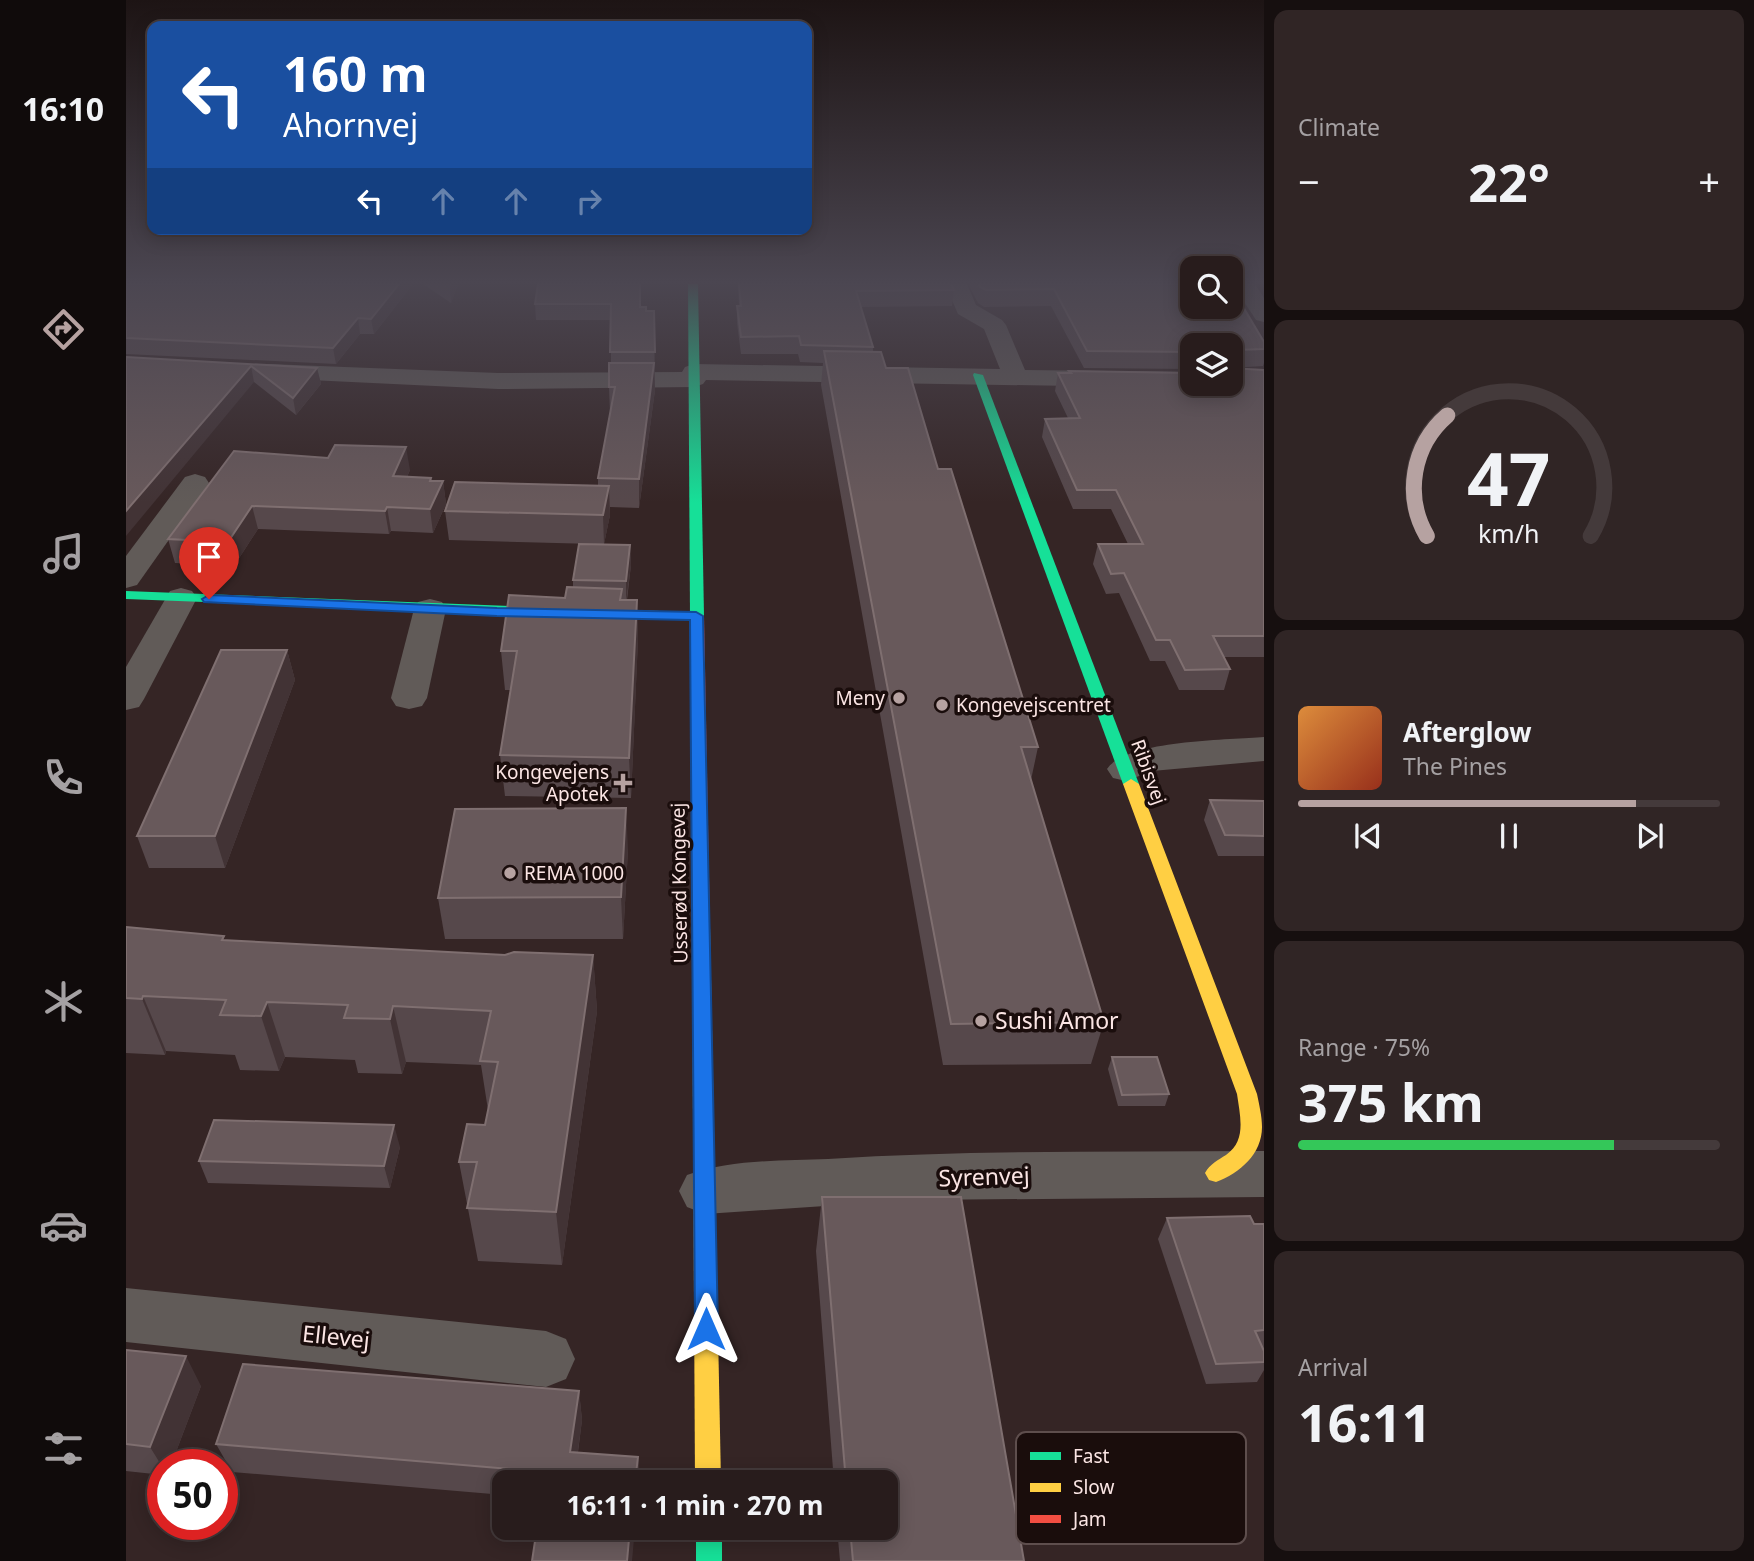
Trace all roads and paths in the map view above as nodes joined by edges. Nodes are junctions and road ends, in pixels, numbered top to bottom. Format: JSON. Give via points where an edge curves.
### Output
{"nodes":[{"id":1,"x":694,"y":357,"type":"edge"},
{"id":2,"x":1007,"y":357,"type":"edge"},
{"id":3,"x":247,"y":370,"type":"edge"},
{"id":4,"x":978,"y":375,"type":"junction"},
{"id":5,"x":694,"y":376,"type":"junction"},
{"id":6,"x":1015,"y":376,"type":"junction"},
{"id":7,"x":1180,"y":380,"type":"edge"},
{"id":8,"x":195,"y":483,"type":"dead end"},
{"id":9,"x":126,"y":578,"type":"edge"},
{"id":10,"x":126,"y":595,"type":"edge"},
{"id":11,"x":181,"y":598,"type":"junction"},
{"id":12,"x":430,"y":609,"type":"junction"},
{"id":13,"x":696,"y":616,"type":"junction"},
{"id":14,"x":409,"y":698,"type":"dead end"},
{"id":15,"x":126,"y":699,"type":"edge"},
{"id":16,"x":1264,"y":749,"type":"edge"},
{"id":17,"x":1126,"y":769,"type":"junction"},
{"id":18,"x":1240,"y":1173,"type":"edge"},
{"id":19,"x":705,"y":1191,"type":"junction"},
{"id":20,"x":126,"y":1315,"type":"edge"},
{"id":21,"x":546,"y":1359,"type":"dead end"},
{"id":22,"x":708,"y":1470,"type":"edge"},
{"id":23,"x":709,"y":1540,"type":"edge"},
{"id":24,"x":709,"y":1561,"type":"edge"}],
"edges":[{"from":1,"to":5,"type":"street","name":"Usserød Kongevej"},
{"from":2,"to":6,"type":"street"},
{"from":3,"to":5,"type":"street","via":[[498,381]]},
{"from":4,"to":5,"type":"street"},
{"from":4,"to":6,"type":"street"},
{"from":4,"to":17,"type":"street","name":"Ribisvej"},
{"from":5,"to":13,"type":"street","name":"Usserød Kongevej"},
{"from":6,"to":7,"type":"street"},
{"from":8,"to":9,"type":"street"},
{"from":10,"to":11,"type":"street"},
{"from":11,"to":12,"type":"street"},
{"from":11,"to":15,"type":"street"},
{"from":12,"to":13,"type":"street"},
{"from":12,"to":14,"type":"street"},
{"from":13,"to":19,"type":"street","name":"Usserød Kongevej"},
{"from":16,"to":17,"type":"street","via":[[1144,760]]},
{"from":17,"to":18,"type":"street","name":"Ribisvej","via":[[1247,1094],[1252,1128]]},
{"from":18,"to":19,"type":"street","name":"Syrenvej","via":[[795,1182]]},
{"from":19,"to":22,"type":"street","name":"Usserød Kongevej"},
{"from":20,"to":21,"type":"street","name":"Ellevej"},
{"from":23,"to":24,"type":"street"}]}
